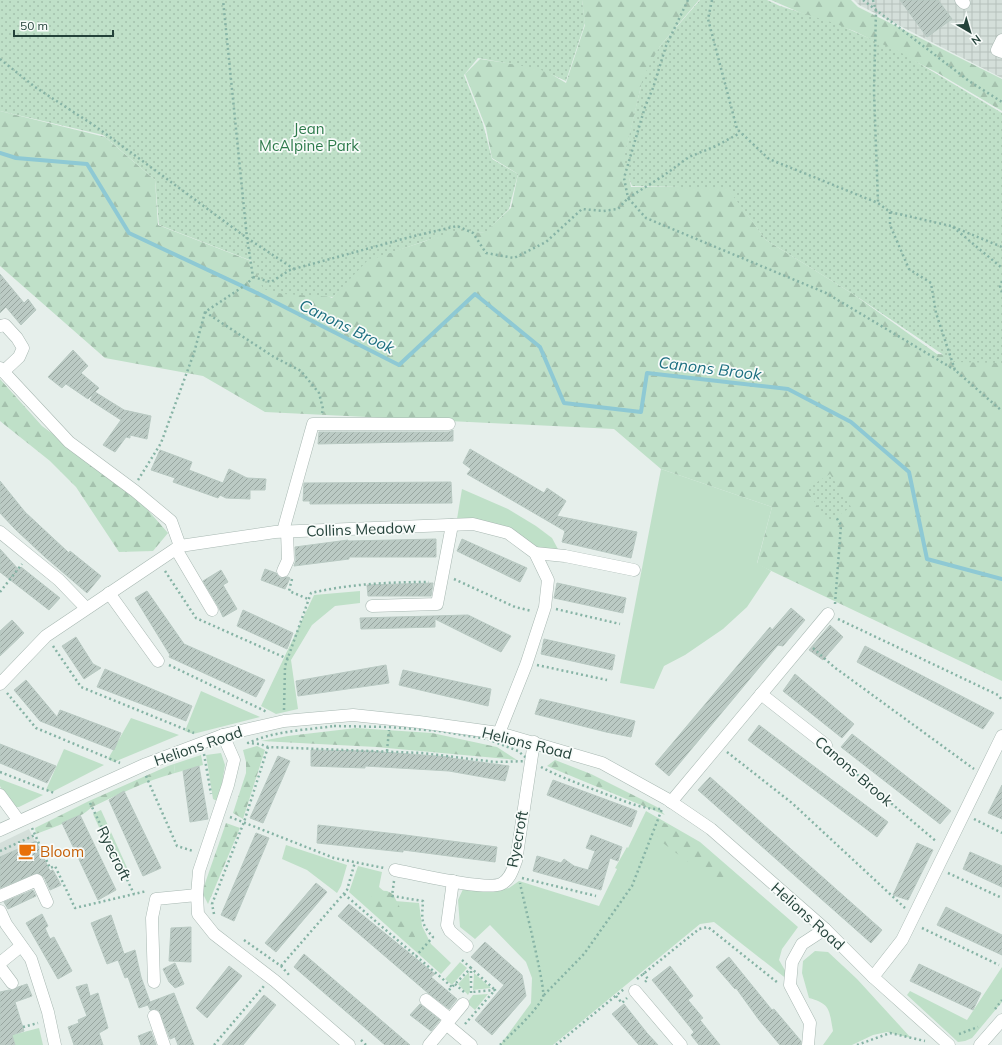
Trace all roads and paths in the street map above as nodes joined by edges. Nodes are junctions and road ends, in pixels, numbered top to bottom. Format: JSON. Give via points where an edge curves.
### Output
{"nodes":[{"id":1,"x":223,"y":0,"type":"edge"},
{"id":2,"x":688,"y":0,"type":"edge"},
{"id":3,"x":712,"y":0,"type":"edge"},
{"id":4,"x":863,"y":0,"type":"edge"},
{"id":5,"x":873,"y":0,"type":"edge"},
{"id":6,"x":876,"y":11,"type":"junction"},
{"id":7,"x":1002,"y":40,"type":"edge"},
{"id":8,"x":1002,"y":52,"type":"edge"},
{"id":9,"x":0,"y":58,"type":"edge"},
{"id":10,"x":1002,"y":102,"type":"edge"},
{"id":11,"x":740,"y":133,"type":"junction"},
{"id":12,"x":628,"y":198,"type":"junction"},
{"id":13,"x":878,"y":203,"type":"junction"},
{"id":14,"x":890,"y":212,"type":"junction"},
{"id":15,"x":951,"y":226,"type":"junction"},
{"id":16,"x":247,"y":238,"type":"junction"},
{"id":17,"x":1002,"y":247,"type":"edge"},
{"id":18,"x":1002,"y":268,"type":"edge"},
{"id":19,"x":295,"y":269,"type":"junction"},
{"id":20,"x":253,"y":277,"type":"junction"},
{"id":21,"x":1002,"y":282,"type":"edge"},
{"id":22,"x":1002,"y":293,"type":"edge"},
{"id":23,"x":205,"y":312,"type":"junction"},
{"id":24,"x":0,"y":326,"type":"edge"},
{"id":25,"x":955,"y":370,"type":"junction"},
{"id":26,"x":5,"y":372,"type":"edge"},
{"id":27,"x":1002,"y":411,"type":"edge"},
{"id":28,"x":316,"y":424,"type":"junction"},
{"id":29,"x":448,"y":424,"type":"dead end"},
{"id":30,"x":133,"y":489,"type":"junction"},
{"id":31,"x":836,"y":517,"type":"dead end"},
{"id":32,"x":452,"y":525,"type":"junction"},
{"id":33,"x":285,"y":531,"type":"junction"},
{"id":34,"x":0,"y":532,"type":"edge"},
{"id":35,"x":178,"y":548,"type":"junction"},
{"id":36,"x":535,"y":553,"type":"junction"},
{"id":37,"x":30,"y":556,"type":"junction"},
{"id":38,"x":634,"y":570,"type":"dead end"},
{"id":39,"x":283,"y":571,"type":"joint"},
{"id":40,"x":442,"y":577,"type":"junction"},
{"id":41,"x":0,"y":592,"type":"edge"},
{"id":42,"x":108,"y":593,"type":"junction"},
{"id":43,"x":308,"y":599,"type":"junction"},
{"id":44,"x":372,"y":606,"type":"dead end"},
{"id":45,"x":545,"y":607,"type":"junction"},
{"id":46,"x":86,"y":608,"type":"junction"},
{"id":47,"x":212,"y":610,"type":"dead end"},
{"id":48,"x":828,"y":614,"type":"junction"},
{"id":49,"x":620,"y":624,"type":"dead end"},
{"id":50,"x":46,"y":636,"type":"junction"},
{"id":51,"x":805,"y":642,"type":"junction"},
{"id":52,"x":158,"y":661,"type":"joint"},
{"id":53,"x":527,"y":663,"type":"junction"},
{"id":54,"x":607,"y":680,"type":"dead end"},
{"id":55,"x":2,"y":687,"type":"edge"},
{"id":56,"x":1002,"y":693,"type":"edge"},
{"id":57,"x":762,"y":694,"type":"junction"},
{"id":58,"x":998,"y":695,"type":"junction"},
{"id":59,"x":1002,"y":700,"type":"edge"},
{"id":60,"x":283,"y":721,"type":"junction"},
{"id":61,"x":389,"y":727,"type":"junction"},
{"id":62,"x":499,"y":733,"type":"junction"},
{"id":63,"x":223,"y":735,"type":"junction"},
{"id":64,"x":1002,"y":736,"type":"edge"},
{"id":65,"x":534,"y":742,"type":"junction"},
{"id":66,"x":206,"y":745,"type":"junction"},
{"id":67,"x":718,"y":745,"type":"junction"},
{"id":68,"x":826,"y":745,"type":"joint"},
{"id":69,"x":268,"y":747,"type":"junction"},
{"id":70,"x":387,"y":751,"type":"junction"},
{"id":71,"x":533,"y":760,"type":"junction"},
{"id":72,"x":140,"y":771,"type":"junction"},
{"id":73,"x":0,"y":772,"type":"edge"},
{"id":74,"x":983,"y":775,"type":"junction"},
{"id":75,"x":0,"y":795,"type":"edge"},
{"id":76,"x":68,"y":798,"type":"junction"},
{"id":77,"x":89,"y":801,"type":"dead end"},
{"id":78,"x":655,"y":806,"type":"dead end"},
{"id":79,"x":667,"y":808,"type":"junction"},
{"id":80,"x":219,"y":812,"type":"junction"},
{"id":81,"x":964,"y":814,"type":"junction"},
{"id":82,"x":236,"y":819,"type":"dead end"},
{"id":83,"x":19,"y":821,"type":"junction"},
{"id":84,"x":244,"y":822,"type":"junction"},
{"id":85,"x":31,"y":828,"type":"dead end"},
{"id":86,"x":0,"y":830,"type":"edge"},
{"id":87,"x":1002,"y":833,"type":"edge"},
{"id":88,"x":35,"y":835,"type":"junction"},
{"id":89,"x":946,"y":850,"type":"junction"},
{"id":90,"x":0,"y":851,"type":"edge"},
{"id":91,"x":205,"y":855,"type":"junction"},
{"id":92,"x":355,"y":862,"type":"junction"},
{"id":93,"x":937,"y":868,"type":"junction"},
{"id":94,"x":396,"y":870,"type":"junction"},
{"id":95,"x":453,"y":881,"type":"junction"},
{"id":96,"x":148,"y":891,"type":"dead end"},
{"id":97,"x":134,"y":894,"type":"junction"},
{"id":98,"x":344,"y":894,"type":"junction"},
{"id":99,"x":197,"y":895,"type":"junction"},
{"id":100,"x":0,"y":896,"type":"edge"},
{"id":101,"x":596,"y":896,"type":"dead end"},
{"id":102,"x":1002,"y":898,"type":"edge"},
{"id":103,"x":47,"y":902,"type":"dead end"},
{"id":104,"x":0,"y":911,"type":"edge"},
{"id":105,"x":912,"y":919,"type":"junction"},
{"id":106,"x":216,"y":920,"type":"dead end"},
{"id":107,"x":825,"y":929,"type":"junction"},
{"id":108,"x":240,"y":936,"type":"dead end"},
{"id":109,"x":21,"y":946,"type":"junction"},
{"id":110,"x":467,"y":946,"type":"dead end"},
{"id":111,"x":416,"y":956,"type":"junction"},
{"id":112,"x":462,"y":960,"type":"dead end"},
{"id":113,"x":0,"y":963,"type":"edge"},
{"id":114,"x":999,"y":965,"type":"dead end"},
{"id":115,"x":281,"y":966,"type":"junction"},
{"id":116,"x":0,"y":967,"type":"edge"},
{"id":117,"x":471,"y":968,"type":"junction"},
{"id":118,"x":873,"y":977,"type":"junction"},
{"id":119,"x":271,"y":978,"type":"junction"},
{"id":120,"x":295,"y":981,"type":"dead end"},
{"id":121,"x":154,"y":982,"type":"dead end"},
{"id":122,"x":12,"y":983,"type":"dead end"},
{"id":123,"x":779,"y":984,"type":"dead end"},
{"id":124,"x":633,"y":985,"type":"junction"},
{"id":125,"x":495,"y":990,"type":"junction"},
{"id":126,"x":472,"y":992,"type":"junction"},
{"id":127,"x":544,"y":995,"type":"junction"},
{"id":128,"x":426,"y":1000,"type":"dead end"},
{"id":129,"x":1002,"y":1000,"type":"edge"},
{"id":130,"x":463,"y":1004,"type":"joint"},
{"id":131,"x":154,"y":1016,"type":"dead end"},
{"id":132,"x":997,"y":1016,"type":"edge"},
{"id":133,"x":49,"y":1021,"type":"junction"},
{"id":134,"x":448,"y":1022,"type":"junction"},
{"id":135,"x":466,"y":1024,"type":"dead end"},
{"id":136,"x":982,"y":1026,"type":"dead end"},
{"id":137,"x":23,"y":1027,"type":"dead end"},
{"id":138,"x":959,"y":1034,"type":"dead end"},
{"id":139,"x":921,"y":1037,"type":"dead end"},
{"id":140,"x":352,"y":1040,"type":"edge"},
{"id":141,"x":55,"y":1045,"type":"edge"},
{"id":142,"x":164,"y":1045,"type":"edge"},
{"id":143,"x":214,"y":1045,"type":"edge"},
{"id":144,"x":366,"y":1045,"type":"edge"},
{"id":145,"x":429,"y":1045,"type":"edge"},
{"id":146,"x":471,"y":1045,"type":"edge"},
{"id":147,"x":500,"y":1045,"type":"edge"},
{"id":148,"x":556,"y":1045,"type":"edge"},
{"id":149,"x":681,"y":1045,"type":"edge"},
{"id":150,"x":808,"y":1045,"type":"edge"},
{"id":151,"x":857,"y":1045,"type":"edge"},
{"id":152,"x":949,"y":1045,"type":"edge"},
{"id":153,"x":980,"y":1045,"type":"edge"}],
"edges":[{"from":1,"to":16,"type":"path"},
{"from":2,"to":12,"type":"path","via":[[666,46],[645,107],[624,178]]},
{"from":3,"to":11,"type":"path","via":[[708,19],[726,92]]},
{"from":4,"to":6,"type":"path"},
{"from":5,"to":6,"type":"path"},
{"from":6,"to":10,"type":"path","via":[[969,81]]},
{"from":6,"to":13,"type":"path","via":[[874,91]]},
{"from":7,"to":8,"type":"street","via":[[997,50]]},
{"from":9,"to":16,"type":"path","via":[[35,87],[95,126]]},
{"from":11,"to":12,"type":"path","via":[[689,157]]},
{"from":11,"to":13,"type":"path","via":[[769,159]]},
{"from":12,"to":19,"type":"path","via":[[618,209],[582,209],[546,242],[514,258],[486,254],[473,233],[457,226]]},
{"from":12,"to":25,"type":"path","via":[[646,218],[826,293]]},
{"from":13,"to":14,"type":"path"},
{"from":14,"to":15,"type":"path"},
{"from":14,"to":25,"type":"path","via":[[893,234],[910,269],[931,283],[936,313]]},
{"from":15,"to":17,"type":"path"},
{"from":15,"to":18,"type":"path"},
{"from":16,"to":19,"type":"path"},
{"from":16,"to":20,"type":"path"},
{"from":19,"to":20,"type":"path","via":[[271,282]]},
{"from":20,"to":23,"type":"path","via":[[247,284]]},
{"from":21,"to":22,"type":"path"},
{"from":23,"to":28,"type":"path","via":[[274,357],[301,371],[319,393],[322,403],[323,409]]},
{"from":23,"to":30,"type":"path","via":[[194,353],[160,443]]},
{"from":24,"to":26,"type":"street","via":[[5,325],[23,348],[19,357]]},
{"from":25,"to":27,"type":"path"},
{"from":26,"to":30,"type":"street","via":[[69,442]]},
{"from":28,"to":29,"type":"street"},
{"from":28,"to":33,"type":"street","via":[[313,424]]},
{"from":30,"to":35,"type":"street","via":[[170,520]]},
{"from":31,"to":48,"type":"path","via":[[841,525],[835,604]]},
{"from":32,"to":33,"type":"street","name":"Collins Meadow"},
{"from":32,"to":36,"type":"street","name":"Collins Meadow","via":[[473,524],[508,532]]},
{"from":32,"to":40,"type":"street"},
{"from":33,"to":35,"type":"street","name":"Collins Meadow"},
{"from":33,"to":39,"type":"street","via":[[288,560]]},
{"from":34,"to":37,"type":"street"},
{"from":35,"to":42,"type":"street","name":"Collins Meadow"},
{"from":35,"to":47,"type":"street"},
{"from":36,"to":38,"type":"street","via":[[565,556]]},
{"from":36,"to":45,"type":"street","name":"Collins Meadow","via":[[548,580]]},
{"from":37,"to":41,"type":"path"},
{"from":37,"to":46,"type":"street","via":[[59,580]]},
{"from":39,"to":43,"type":"path","via":[[294,573],[289,591]]},
{"from":40,"to":43,"type":"path","via":[[330,588],[310,593]]},
{"from":40,"to":44,"type":"street","via":[[437,604]]},
{"from":40,"to":45,"type":"path","via":[[515,607],[534,612]]},
{"from":42,"to":46,"type":"street","name":"Collins Meadow"},
{"from":42,"to":52,"type":"street"},
{"from":43,"to":60,"type":"path","via":[[286,666]]},
{"from":45,"to":49,"type":"path"},
{"from":45,"to":53,"type":"street","name":"Collins Meadow"},
{"from":46,"to":50,"type":"street","name":"Collins Meadow"},
{"from":48,"to":51,"type":"street"},
{"from":48,"to":58,"type":"path"},
{"from":50,"to":55,"type":"street","name":"Collins Meadow"},
{"from":50,"to":66,"type":"path","via":[[81,687],[188,730]]},
{"from":51,"to":57,"type":"street"},
{"from":51,"to":74,"type":"path","via":[[834,667]]},
{"from":52,"to":60,"type":"path","via":[[260,707]]},
{"from":53,"to":54,"type":"path"},
{"from":53,"to":62,"type":"street","name":"Collins Meadow"},
{"from":55,"to":72,"type":"path","via":[[36,728]]},
{"from":56,"to":58,"type":"path"},
{"from":57,"to":67,"type":"street"},
{"from":57,"to":68,"type":"street","name":"Canons Brook"},
{"from":58,"to":59,"type":"path"},
{"from":60,"to":62,"type":"street","name":"Helions Road","via":[[353,715]]},
{"from":60,"to":63,"type":"street","name":"Helions Road"},
{"from":61,"to":69,"type":"path","via":[[334,726],[279,734],[248,743]]},
{"from":61,"to":70,"type":"path"},
{"from":61,"to":71,"type":"path","via":[[439,731],[487,739]]},
{"from":62,"to":65,"type":"street","name":"Helions Road"},
{"from":63,"to":66,"type":"street","name":"Helions Road"},
{"from":63,"to":80,"type":"street","via":[[234,760]]},
{"from":64,"to":74,"type":"street"},
{"from":65,"to":71,"type":"street","name":"Ryecroft"},
{"from":65,"to":79,"type":"street","name":"Helions Road","via":[[602,763]]},
{"from":66,"to":72,"type":"street","name":"Helions Road"},
{"from":66,"to":80,"type":"path","via":[[214,808]]},
{"from":67,"to":79,"type":"street"},
{"from":67,"to":105,"type":"path","via":[[792,803]]},
{"from":68,"to":89,"type":"path","name":"Canons Brook","via":[[834,755]]},
{"from":69,"to":70,"type":"path"},
{"from":69,"to":84,"type":"path"},
{"from":70,"to":71,"type":"path","via":[[495,762]]},
{"from":71,"to":79,"type":"path","via":[[550,772],[651,810]]},
{"from":71,"to":95,"type":"street","name":"Ryecroft","via":[[516,861],[510,875],[501,884],[483,886]]},
{"from":72,"to":76,"type":"street","name":"Helions Road"},
{"from":72,"to":91,"type":"path","via":[[177,846]]},
{"from":73,"to":76,"type":"path"},
{"from":74,"to":81,"type":"street"},
{"from":75,"to":83,"type":"street"},
{"from":76,"to":83,"type":"street","name":"Helions Road"},
{"from":77,"to":97,"type":"path","name":"Ryecroft"},
{"from":78,"to":79,"type":"path"},
{"from":79,"to":107,"type":"street","name":"Helions Road","via":[[711,829]]},
{"from":79,"to":127,"type":"path","via":[[632,886],[584,954]]},
{"from":80,"to":91,"type":"street"},
{"from":81,"to":87,"type":"path"},
{"from":81,"to":89,"type":"street"},
{"from":82,"to":84,"type":"path"},
{"from":83,"to":86,"type":"street","name":"Helions Road"},
{"from":84,"to":92,"type":"path","via":[[334,858]]},
{"from":84,"to":106,"type":"path","via":[[212,904]]},
{"from":85,"to":88,"type":"path"},
{"from":88,"to":90,"type":"path"},
{"from":88,"to":97,"type":"path","name":"Ryecroft","via":[[50,868],[55,866],[75,908]]},
{"from":89,"to":93,"type":"street"},
{"from":91,"to":99,"type":"street","via":[[199,871]]},
{"from":92,"to":94,"type":"path"},
{"from":92,"to":98,"type":"path"},
{"from":93,"to":102,"type":"path"},
{"from":93,"to":105,"type":"street"},
{"from":94,"to":95,"type":"street","name":"Ryecroft"},
{"from":94,"to":111,"type":"path","via":[[392,896],[423,901],[424,928],[433,937]]},
{"from":95,"to":110,"type":"street","via":[[447,925],[450,932]]},
{"from":96,"to":97,"type":"path","name":"Ryecroft"},
{"from":98,"to":111,"type":"path"},
{"from":98,"to":115,"type":"path"},
{"from":99,"to":119,"type":"street","via":[[198,914],[214,934]]},
{"from":99,"to":121,"type":"street","via":[[156,899],[152,918]]},
{"from":100,"to":103,"type":"street","via":[[37,880]]},
{"from":101,"to":127,"type":"path","via":[[518,877]]},
{"from":104,"to":109,"type":"street"},
{"from":105,"to":114,"type":"path"},
{"from":105,"to":118,"type":"street","via":[[902,940]]},
{"from":107,"to":118,"type":"street","name":"Helions Road"},
{"from":107,"to":150,"type":"street","via":[[802,944],[792,962],[790,985],[810,1023]]},
{"from":108,"to":115,"type":"path"},
{"from":109,"to":113,"type":"street"},
{"from":109,"to":133,"type":"street","via":[[31,959]]},
{"from":111,"to":117,"type":"path","via":[[450,989]]},
{"from":112,"to":117,"type":"path"},
{"from":115,"to":120,"type":"path"},
{"from":116,"to":122,"type":"street"},
{"from":117,"to":125,"type":"path"},
{"from":117,"to":126,"type":"path"},
{"from":118,"to":152,"type":"street","name":"Helions Road"},
{"from":119,"to":140,"type":"street"},
{"from":119,"to":143,"type":"path"},
{"from":123,"to":124,"type":"path","via":[[708,927],[699,929]]},
{"from":124,"to":148,"type":"path"},
{"from":124,"to":149,"type":"street"},
{"from":125,"to":126,"type":"path"},
{"from":125,"to":135,"type":"path"},
{"from":126,"to":130,"type":"path"},
{"from":127,"to":147,"type":"path","via":[[536,1008]]},
{"from":128,"to":134,"type":"street"},
{"from":129,"to":132,"type":"path"},
{"from":130,"to":134,"type":"street"},
{"from":131,"to":142,"type":"street"},
{"from":132,"to":153,"type":"street"},
{"from":133,"to":137,"type":"path"},
{"from":133,"to":141,"type":"street"},
{"from":134,"to":145,"type":"street"},
{"from":134,"to":146,"type":"street"},
{"from":136,"to":138,"type":"path"},
{"from":139,"to":151,"type":"path","via":[[926,1042],[890,1033]]},
{"from":140,"to":144,"type":"path"}]}
